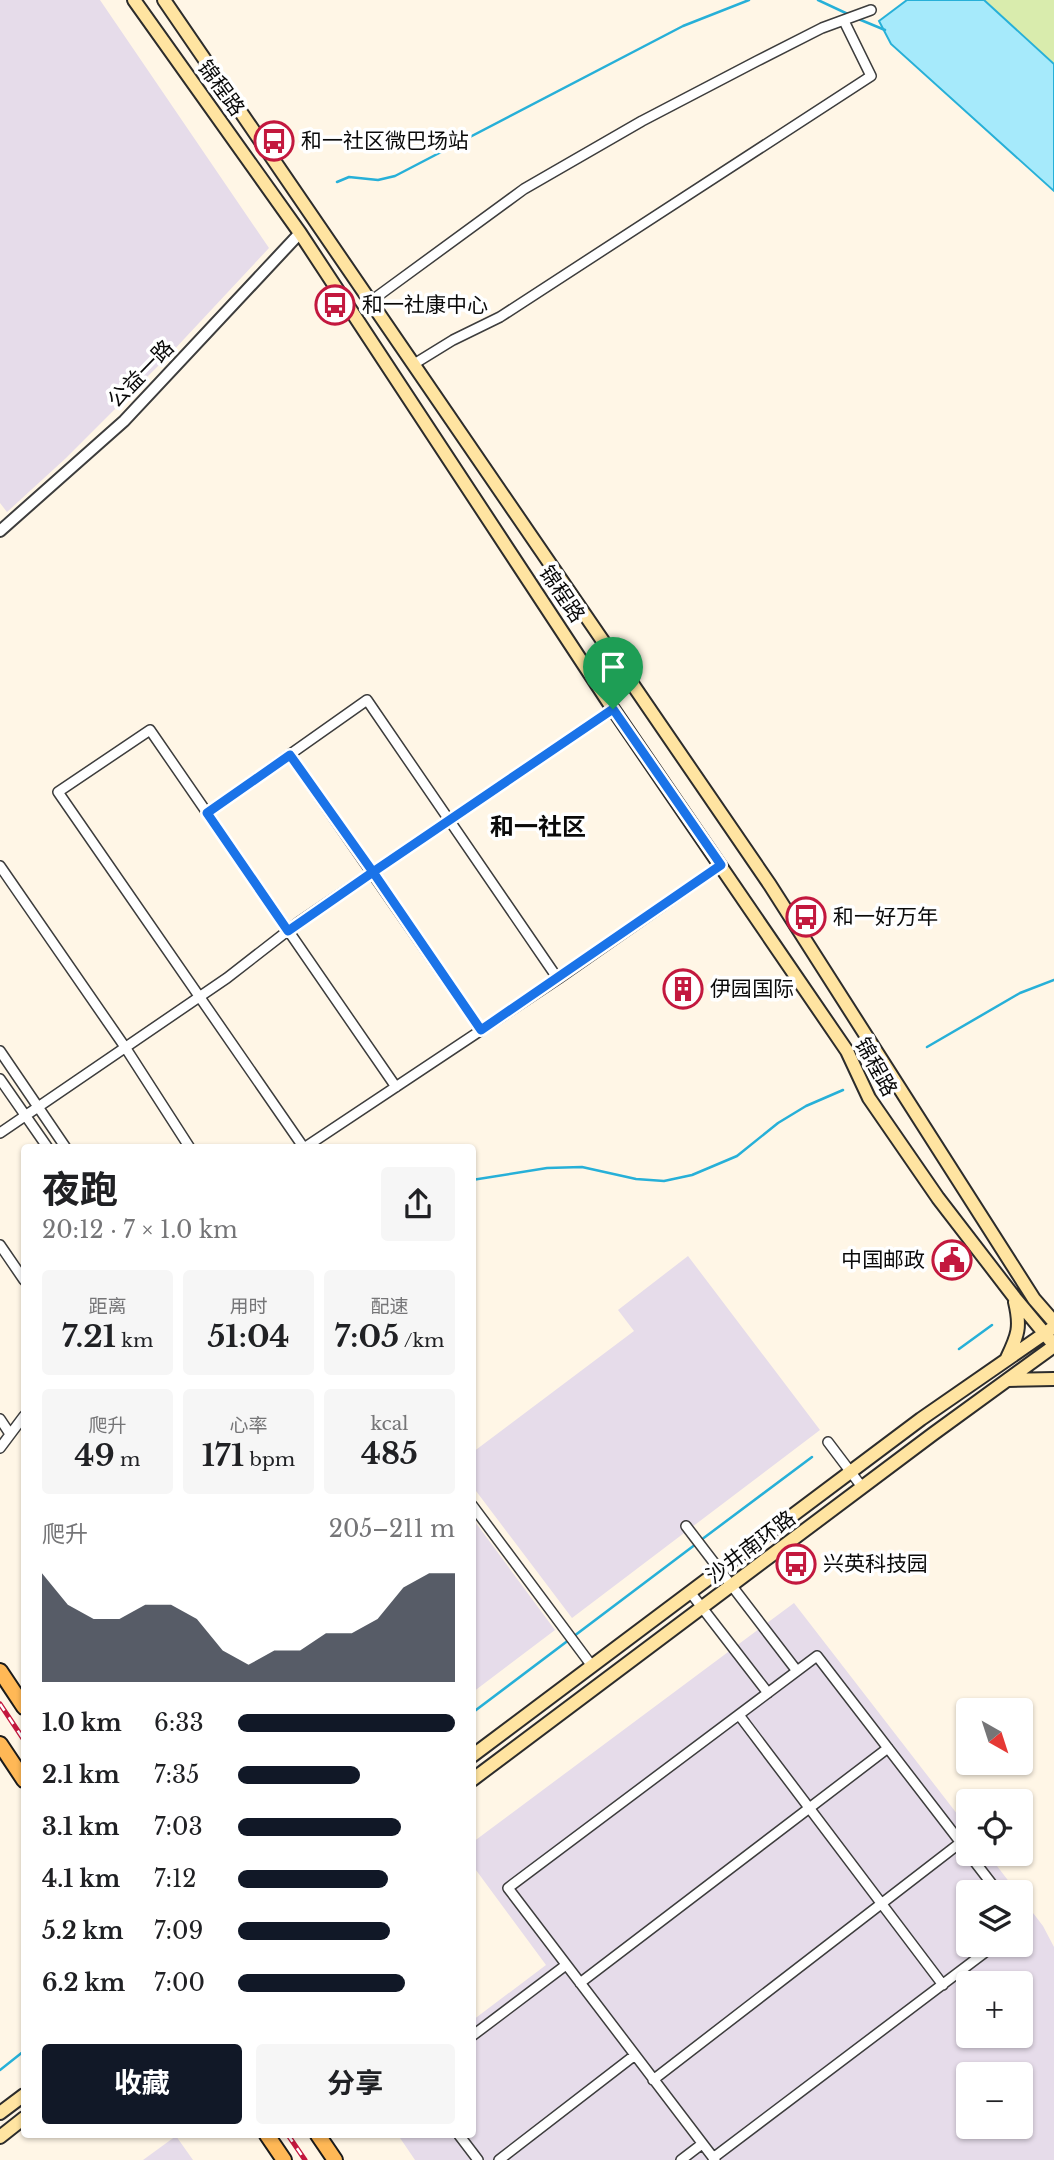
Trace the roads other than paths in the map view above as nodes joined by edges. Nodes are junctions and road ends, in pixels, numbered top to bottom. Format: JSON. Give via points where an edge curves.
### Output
{"nodes":[{"id":1,"x":134,"y":0,"type":"edge"},
{"id":2,"x":170,"y":2,"type":"edge"},
{"id":3,"x":871,"y":10,"type":"dead end"},
{"id":4,"x":844,"y":21,"type":"junction"},
{"id":5,"x":300,"y":233,"type":"junction"},
{"id":6,"x":371,"y":301,"type":"junction"},
{"id":7,"x":414,"y":364,"type":"junction"},
{"id":8,"x":1,"y":529,"type":"edge"},
{"id":9,"x":628,"y":678,"type":"junction"},
{"id":10,"x":604,"y":695,"type":"junction"},
{"id":11,"x":613,"y":709,"type":"junction"},
{"id":12,"x":290,"y":755,"type":"junction"},
{"id":13,"x":207,"y":813,"type":"junction"},
{"id":14,"x":449,"y":820,"type":"junction"},
{"id":15,"x":721,"y":865,"type":"junction"},
{"id":16,"x":0,"y":866,"type":"edge"},
{"id":17,"x":373,"y":872,"type":"junction"},
{"id":18,"x":288,"y":931,"type":"junction"},
{"id":19,"x":558,"y":979,"type":"junction"},
{"id":20,"x":201,"y":996,"type":"junction"},
{"id":21,"x":481,"y":1030,"type":"junction"},
{"id":22,"x":125,"y":1047,"type":"junction"},
{"id":23,"x":0,"y":1051,"type":"edge"},
{"id":24,"x":0,"y":1079,"type":"edge"},
{"id":25,"x":396,"y":1087,"type":"junction"},
{"id":26,"x":37,"y":1107,"type":"junction"},
{"id":27,"x":25,"y":1115,"type":"junction"},
{"id":28,"x":0,"y":1133,"type":"edge"},
{"id":29,"x":45,"y":1144,"type":"edge"},
{"id":30,"x":63,"y":1144,"type":"edge"},
{"id":31,"x":187,"y":1144,"type":"edge"},
{"id":32,"x":301,"y":1144,"type":"edge"},
{"id":33,"x":310,"y":1144,"type":"edge"},
{"id":34,"x":0,"y":1245,"type":"edge"},
{"id":35,"x":21,"y":1276,"type":"edge"},
{"id":36,"x":1015,"y":1298,"type":"junction"},
{"id":37,"x":1034,"y":1298,"type":"junction"},
{"id":38,"x":1054,"y":1302,"type":"edge"},
{"id":39,"x":1051,"y":1327,"type":"edge"},
{"id":40,"x":1054,"y":1346,"type":"edge"},
{"id":41,"x":1005,"y":1361,"type":"junction"},
{"id":42,"x":1054,"y":1378,"type":"edge"},
{"id":43,"x":1007,"y":1380,"type":"junction"},
{"id":44,"x":0,"y":1419,"type":"edge"},
{"id":45,"x":21,"y":1420,"type":"edge"},
{"id":46,"x":10,"y":1434,"type":"junction"},
{"id":47,"x":828,"y":1442,"type":"dead end"},
{"id":48,"x":0,"y":1448,"type":"edge"},
{"id":49,"x":850,"y":1472,"type":"junction"},
{"id":50,"x":862,"y":1487,"type":"junction"},
{"id":51,"x":476,"y":1510,"type":"edge"},
{"id":52,"x":686,"y":1526,"type":"dead end"},
{"id":53,"x":720,"y":1570,"type":"junction"},
{"id":54,"x":732,"y":1585,"type":"junction"},
{"id":55,"x":690,"y":1592,"type":"junction"},
{"id":56,"x":702,"y":1608,"type":"junction"},
{"id":57,"x":592,"y":1666,"type":"junction"},
{"id":58,"x":0,"y":1671,"type":"edge"},
{"id":59,"x":797,"y":1671,"type":"junction"},
{"id":60,"x":768,"y":1693,"type":"junction"},
{"id":61,"x":21,"y":1702,"type":"edge"},
{"id":62,"x":739,"y":1715,"type":"junction"},
{"id":63,"x":0,"y":1744,"type":"edge"},
{"id":64,"x":888,"y":1748,"type":"junction"},
{"id":65,"x":476,"y":1753,"type":"edge"},
{"id":66,"x":21,"y":1776,"type":"edge"},
{"id":67,"x":476,"y":1777,"type":"edge"},
{"id":68,"x":808,"y":1809,"type":"junction"},
{"id":69,"x":956,"y":1838,"type":"edge"},
{"id":70,"x":956,"y":1846,"type":"edge"},
{"id":71,"x":978,"y":1866,"type":"edge"},
{"id":72,"x":989,"y":1880,"type":"edge"},
{"id":73,"x":882,"y":1904,"type":"junction"},
{"id":74,"x":979,"y":1957,"type":"edge"},
{"id":75,"x":566,"y":1965,"type":"junction"},
{"id":76,"x":580,"y":1983,"type":"junction"},
{"id":77,"x":943,"y":1985,"type":"junction"},
{"id":78,"x":476,"y":2033,"type":"edge"},
{"id":79,"x":635,"y":2055,"type":"junction"},
{"id":80,"x":653,"y":2080,"type":"junction"},
{"id":81,"x":21,"y":2097,"type":"edge"},
{"id":82,"x":0,"y":2113,"type":"edge"},
{"id":83,"x":21,"y":2121,"type":"edge"},
{"id":84,"x":0,"y":2137,"type":"edge"},
{"id":85,"x":269,"y":2138,"type":"edge"},
{"id":86,"x":319,"y":2138,"type":"edge"},
{"id":87,"x":461,"y":2138,"type":"edge"},
{"id":88,"x":702,"y":2144,"type":"junction"},
{"id":89,"x":714,"y":2159,"type":"edge"},
{"id":90,"x":284,"y":2160,"type":"edge"},
{"id":91,"x":335,"y":2160,"type":"edge"},
{"id":92,"x":478,"y":2160,"type":"edge"},
{"id":93,"x":499,"y":2160,"type":"edge"},
{"id":94,"x":681,"y":2160,"type":"edge"}],
"edges":[{"from":1,"to":5,"type":"main road","name":"锦程路"},
{"from":2,"to":6,"type":"main road","name":"锦程路"},
{"from":3,"to":4,"type":"street"},
{"from":4,"to":6,"type":"street","via":[[642,121],[524,189]]},
{"from":4,"to":7,"type":"street","via":[[871,76],[500,317]]},
{"from":5,"to":8,"type":"street","name":"公益一路","via":[[124,421]]},
{"from":5,"to":10,"type":"main road","name":"锦程路"},
{"from":6,"to":7,"type":"main road","name":"锦程路"},
{"from":7,"to":9,"type":"main road","name":"锦程路"},
{"from":9,"to":10,"type":"main road"},
{"from":9,"to":37,"type":"main road","name":"锦程路","via":[[770,885]]},
{"from":10,"to":11,"type":"main road","name":"锦程路"},
{"from":11,"to":14,"type":"street"},
{"from":11,"to":15,"type":"main road","name":"锦程路"},
{"from":12,"to":13,"type":"street"},
{"from":12,"to":14,"type":"street","via":[[367,700]]},
{"from":12,"to":17,"type":"street"},
{"from":13,"to":18,"type":"street"},
{"from":13,"to":20,"type":"street","via":[[150,730],[58,792]]},
{"from":14,"to":17,"type":"street"},
{"from":14,"to":19,"type":"street"},
{"from":15,"to":19,"type":"street"},
{"from":15,"to":36,"type":"main road","name":"锦程路","via":[[847,1051],[869,1098]]},
{"from":16,"to":22,"type":"street"},
{"from":17,"to":18,"type":"street"},
{"from":17,"to":21,"type":"street"},
{"from":18,"to":20,"type":"street"},
{"from":18,"to":25,"type":"street"},
{"from":19,"to":21,"type":"street"},
{"from":20,"to":22,"type":"street"},
{"from":20,"to":32,"type":"street"},
{"from":21,"to":25,"type":"street"},
{"from":22,"to":26,"type":"street"},
{"from":22,"to":31,"type":"street"},
{"from":23,"to":26,"type":"street"},
{"from":24,"to":27,"type":"street"},
{"from":25,"to":33,"type":"street"},
{"from":26,"to":27,"type":"street"},
{"from":26,"to":30,"type":"street"},
{"from":27,"to":28,"type":"street"},
{"from":27,"to":29,"type":"street"},
{"from":34,"to":35,"type":"street"},
{"from":36,"to":39,"type":"main road","name":"锦程路"},
{"from":36,"to":41,"type":"main road","via":[[1020,1323]]},
{"from":37,"to":38,"type":"main road"},
{"from":37,"to":39,"type":"main road","name":"锦程路"},
{"from":39,"to":40,"type":"main road","name":"锦程路"},
{"from":39,"to":41,"type":"main road","name":"沙井南环路"},
{"from":40,"to":43,"type":"main road","name":"沙井南环路"},
{"from":41,"to":49,"type":"main road","name":"沙井南环路"},
{"from":42,"to":43,"type":"main road"},
{"from":43,"to":50,"type":"main road","name":"沙井南环路"},
{"from":44,"to":46,"type":"street"},
{"from":45,"to":46,"type":"street"},
{"from":46,"to":48,"type":"street"},
{"from":47,"to":49,"type":"street"},
{"from":49,"to":50,"type":"street"},
{"from":49,"to":53,"type":"main road","name":"沙井南环路"},
{"from":50,"to":54,"type":"main road","name":"沙井南环路"},
{"from":51,"to":57,"type":"street"},
{"from":52,"to":53,"type":"street"},
{"from":53,"to":54,"type":"street"},
{"from":53,"to":55,"type":"main road","name":"沙井南环路"},
{"from":54,"to":56,"type":"main road","name":"沙井南环路"},
{"from":54,"to":59,"type":"street"},
{"from":55,"to":56,"type":"street"},
{"from":55,"to":57,"type":"main road","name":"沙井南环路"},
{"from":56,"to":60,"type":"street"},
{"from":56,"to":67,"type":"main road","name":"沙井南环路"},
{"from":57,"to":65,"type":"main road","name":"沙井南环路"},
{"from":58,"to":61,"type":"main road"},
{"from":59,"to":60,"type":"street"},
{"from":59,"to":64,"type":"street","via":[[817,1656]]},
{"from":60,"to":62,"type":"street"},
{"from":62,"to":68,"type":"street"},
{"from":62,"to":75,"type":"street","via":[[508,1888]]},
{"from":63,"to":66,"type":"main road"},
{"from":64,"to":68,"type":"street"},
{"from":64,"to":69,"type":"street"},
{"from":68,"to":73,"type":"street"},
{"from":68,"to":76,"type":"street"},
{"from":70,"to":73,"type":"street"},
{"from":71,"to":72,"type":"street"},
{"from":73,"to":77,"type":"street"},
{"from":73,"to":80,"type":"street"},
{"from":74,"to":77,"type":"street"},
{"from":75,"to":76,"type":"street"},
{"from":75,"to":78,"type":"street"},
{"from":76,"to":79,"type":"street"},
{"from":77,"to":89,"type":"street"},
{"from":79,"to":80,"type":"street"},
{"from":79,"to":93,"type":"street"},
{"from":80,"to":88,"type":"street"},
{"from":81,"to":82,"type":"main road"},
{"from":83,"to":84,"type":"main road"},
{"from":85,"to":90,"type":"main road"},
{"from":86,"to":91,"type":"main road"},
{"from":87,"to":92,"type":"street"},
{"from":88,"to":89,"type":"street"},
{"from":88,"to":94,"type":"street"}]}
